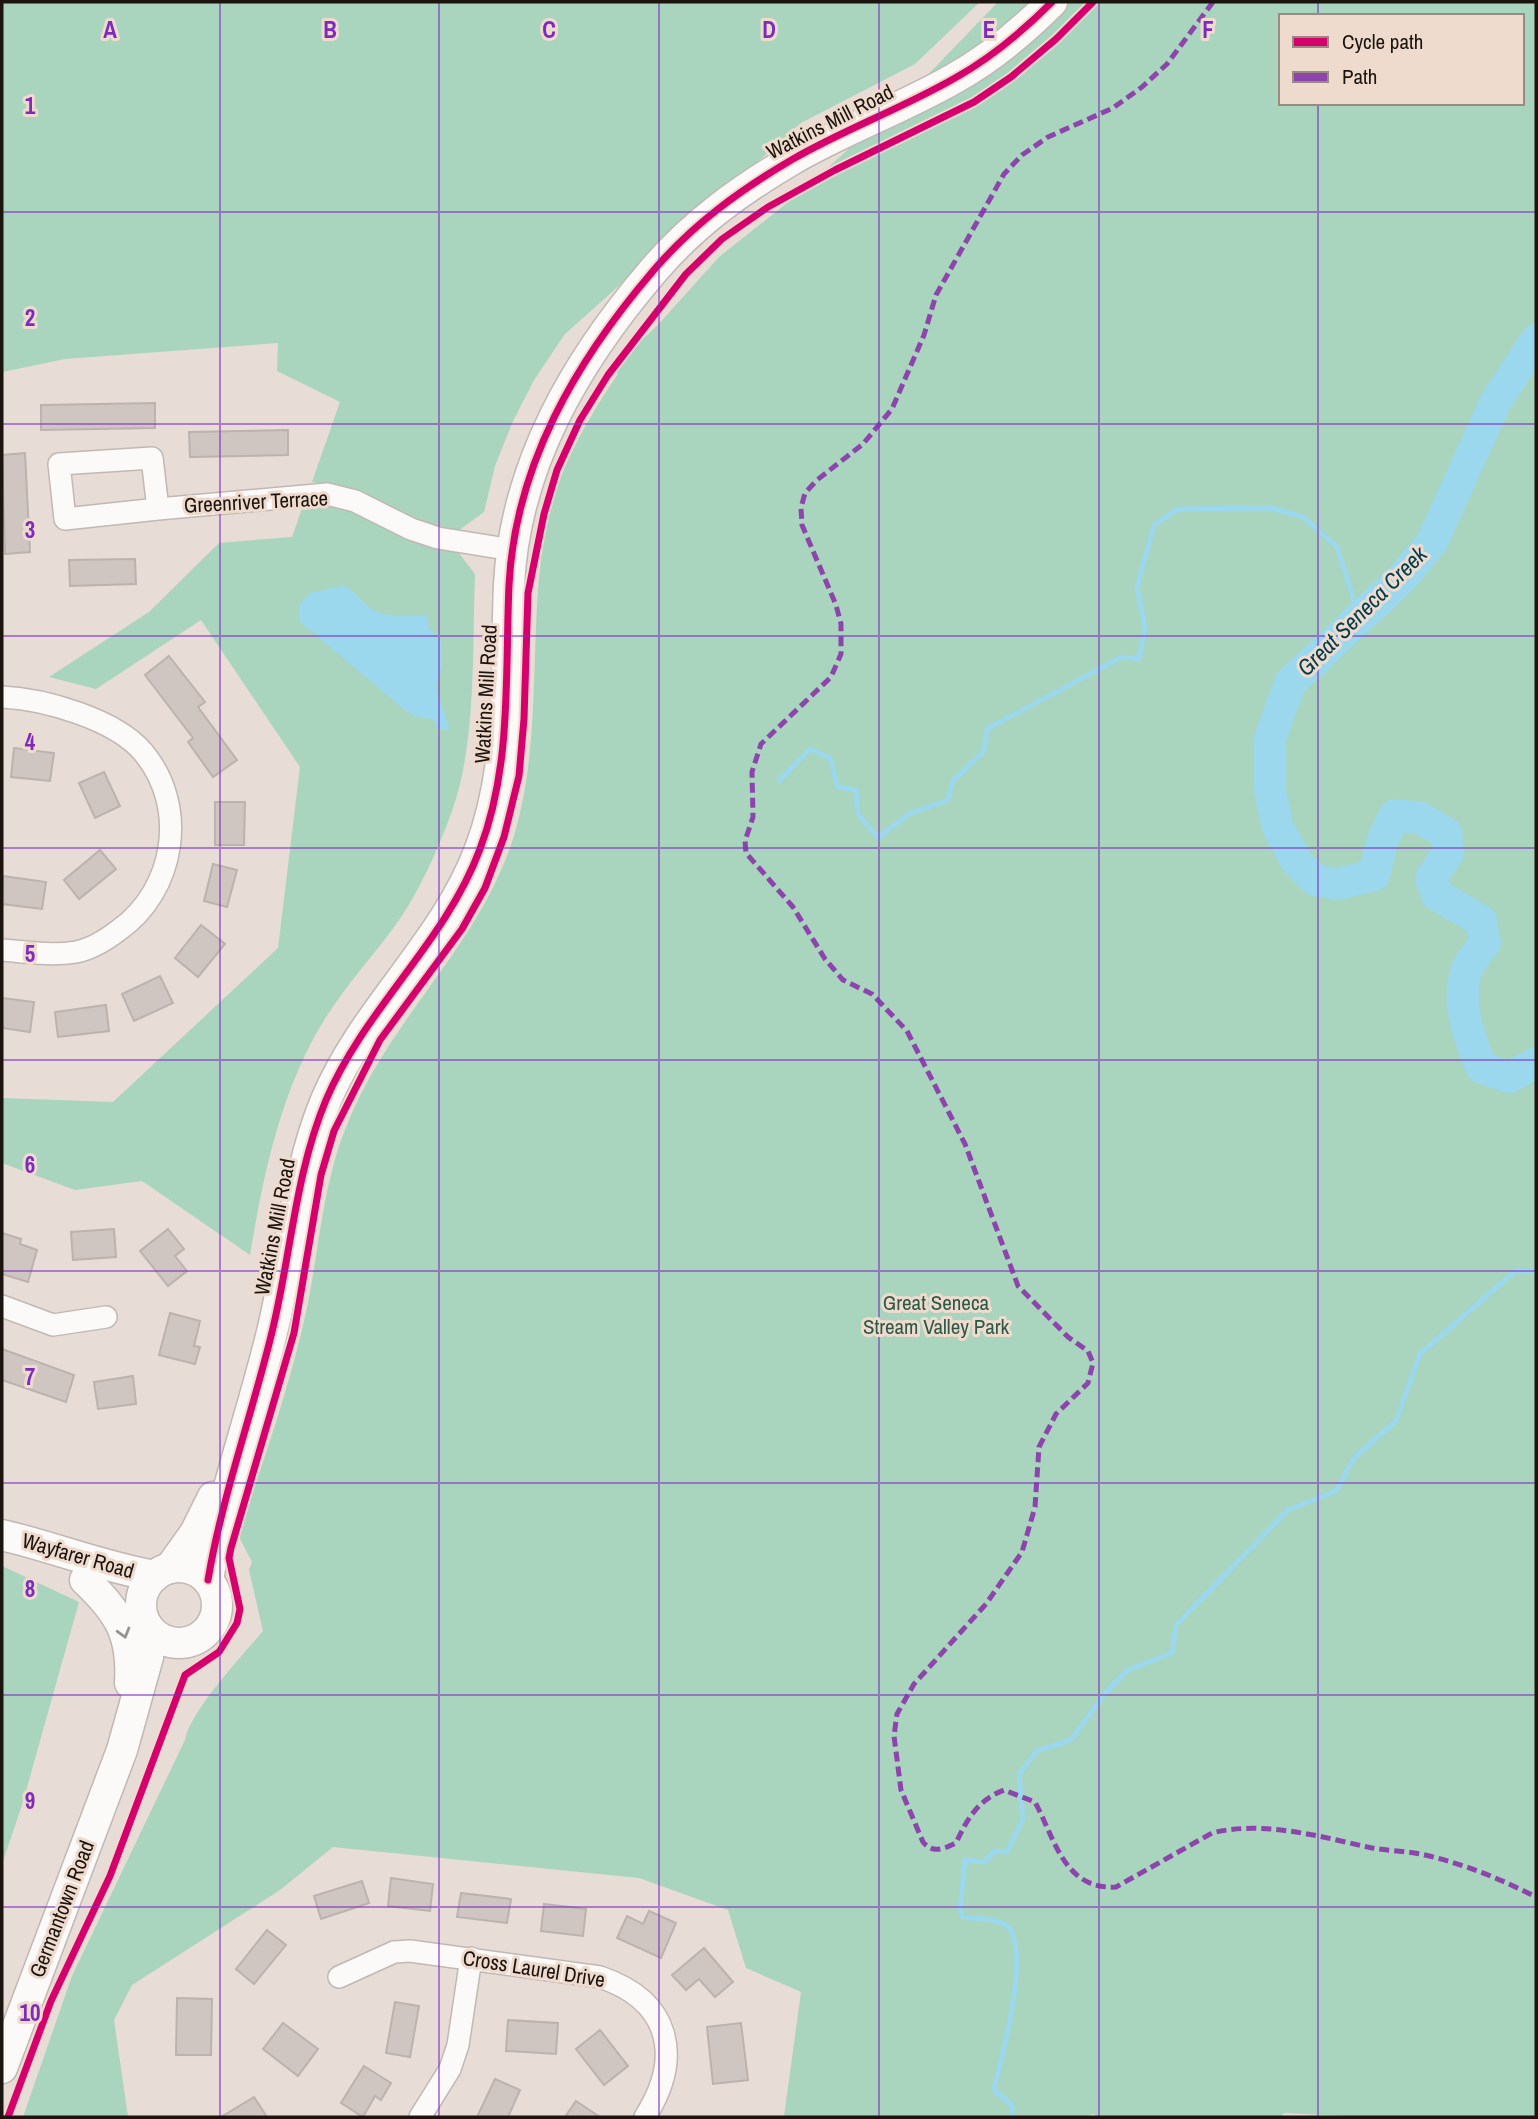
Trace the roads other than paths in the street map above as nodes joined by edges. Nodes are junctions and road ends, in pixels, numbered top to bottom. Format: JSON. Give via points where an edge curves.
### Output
{"nodes":[{"id":1,"x":1052,"y":2,"type":"edge"},
{"id":2,"x":158,"y":509,"type":"junction"},
{"id":3,"x":512,"y":550,"type":"junction"},
{"id":4,"x":2,"y":697,"type":"edge"},
{"id":5,"x":2,"y":950,"type":"edge"},
{"id":6,"x":2,"y":1306,"type":"edge"},
{"id":7,"x":106,"y":1317,"type":"dead end"},
{"id":8,"x":240,"y":1444,"type":"junction"},
{"id":9,"x":2,"y":1535,"type":"edge"},
{"id":10,"x":2,"y":1544,"type":"edge"},
{"id":11,"x":162,"y":1572,"type":"junction"},
{"id":12,"x":85,"y":1580,"type":"junction"},
{"id":13,"x":208,"y":1580,"type":"junction"},
{"id":14,"x":145,"y":1618,"type":"junction"},
{"id":15,"x":189,"y":1642,"type":"junction"},
{"id":16,"x":121,"y":1750,"type":"junction"},
{"id":17,"x":471,"y":1958,"type":"junction"},
{"id":18,"x":339,"y":1977,"type":"dead end"},
{"id":19,"x":2,"y":2068,"type":"edge"},
{"id":20,"x":419,"y":2117,"type":"edge"},
{"id":21,"x":645,"y":2117,"type":"edge"}],
"edges":[{"from":1,"to":3,"type":"street","name":"Watkins Mill Road","via":[[1023,30],[957,77],[797,156],[744,189],[682,238],[611,326],[562,400],[531,467]]},
{"from":2,"to":2,"type":"street","name":"Greenriver Terrace","via":[[152,458],[59,464],[65,519]]},
{"from":2,"to":3,"type":"street","name":"Greenriver Terrace","via":[[327,494],[355,501],[438,538]]},
{"from":3,"to":8,"type":"street","name":"Watkins Mill Road","via":[[502,753],[488,825],[467,882],[449,914],[365,1029],[327,1099],[310,1143],[274,1325]]},
{"from":4,"to":5,"type":"street","via":[[22,698],[95,720],[126,737],[143,752],[161,781],[171,844],[161,884],[136,918],[102,942],[78,952]]},
{"from":6,"to":7,"type":"street","via":[[53,1325]]},
{"from":8,"to":11,"type":"street","name":"Watkins Mill Road","via":[[195,1533]]},
{"from":8,"to":13,"type":"street","name":"Watkins Mill Road"},
{"from":9,"to":11,"type":"street","name":"Wayfarer Road","via":[[124,1571]]},
{"from":10,"to":12,"type":"street","name":"Wayfarer Road"},
{"from":11,"to":13,"type":"street","via":[[191,1569]]},
{"from":11,"to":14,"type":"street","via":[[146,1586]]},
{"from":12,"to":14,"type":"street","name":"Wayfarer Road","via":[[125,1595]]},
{"from":12,"to":16,"type":"street","one_way":true,"via":[[109,1603],[123,1626],[131,1660]]},
{"from":13,"to":15,"type":"street","via":[[217,1604],[215,1616],[210,1628]]},
{"from":14,"to":15,"type":"street","via":[[165,1641]]},
{"from":14,"to":16,"type":"street","name":"Germantown Road","via":[[148,1657]]},
{"from":15,"to":16,"type":"street","name":"Germantown Road","via":[[161,1679],[144,1720]]},
{"from":16,"to":19,"type":"street","name":"Germantown Road"},
{"from":17,"to":18,"type":"street","name":"Cross Laurel Drive","via":[[394,1952]]},
{"from":17,"to":20,"type":"street","via":[[458,2045],[450,2069]]},
{"from":17,"to":21,"type":"street","name":"Cross Laurel Drive","via":[[600,1977],[643,1999],[660,2019],[666,2056],[664,2078]]}]}
